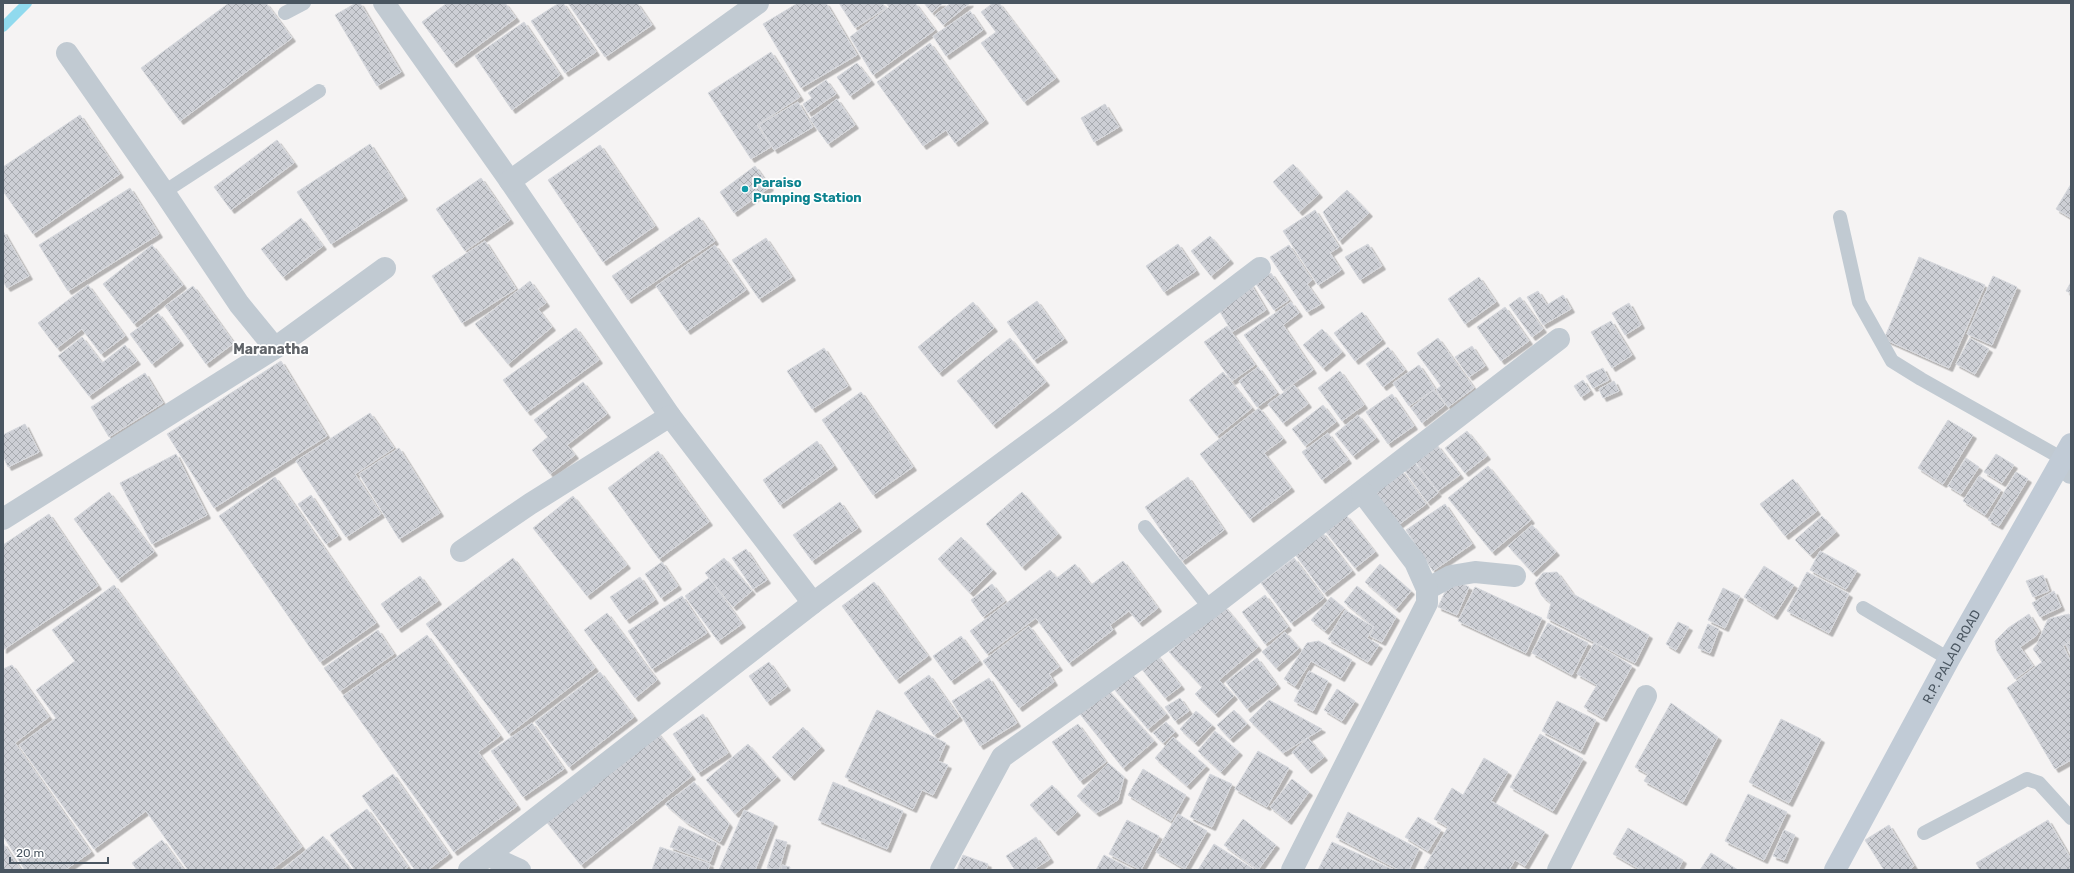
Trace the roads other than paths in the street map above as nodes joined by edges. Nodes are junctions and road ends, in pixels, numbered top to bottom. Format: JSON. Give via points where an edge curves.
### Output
{"nodes":[{"id":1,"x":304,"y":3,"type":"edge"},
{"id":2,"x":384,"y":3,"type":"edge"},
{"id":3,"x":758,"y":3,"type":"edge"},
{"id":4,"x":285,"y":13,"type":"dead end"},
{"id":5,"x":67,"y":53,"type":"dead end"},
{"id":6,"x":319,"y":91,"type":"dead end"},
{"id":7,"x":510,"y":181,"type":"junction"},
{"id":8,"x":164,"y":192,"type":"junction"},
{"id":9,"x":1840,"y":217,"type":"dead end"},
{"id":10,"x":385,"y":268,"type":"dead end"},
{"id":11,"x":1260,"y":268,"type":"dead end"},
{"id":12,"x":1559,"y":339,"type":"dead end"},
{"id":13,"x":275,"y":348,"type":"junction"},
{"id":14,"x":670,"y":416,"type":"junction"},
{"id":15,"x":2068,"y":459,"type":"edge"},
{"id":16,"x":1362,"y":492,"type":"junction"},
{"id":17,"x":3,"y":519,"type":"edge"},
{"id":18,"x":1145,"y":527,"type":"dead end"},
{"id":19,"x":461,"y":551,"type":"dead end"},
{"id":20,"x":1515,"y":576,"type":"dead end"},
{"id":21,"x":1427,"y":589,"type":"junction"},
{"id":22,"x":813,"y":603,"type":"junction"},
{"id":23,"x":1210,"y":608,"type":"junction"},
{"id":24,"x":1863,"y":608,"type":"dead end"},
{"id":25,"x":1949,"y":659,"type":"junction"},
{"id":26,"x":1646,"y":696,"type":"dead end"},
{"id":27,"x":2071,"y":818,"type":"edge"},
{"id":28,"x":1924,"y":833,"type":"dead end"},
{"id":29,"x":488,"y":856,"type":"junction"},
{"id":30,"x":469,"y":870,"type":"edge"},
{"id":31,"x":520,"y":870,"type":"edge"},
{"id":32,"x":941,"y":870,"type":"edge"},
{"id":33,"x":1292,"y":870,"type":"edge"},
{"id":34,"x":1558,"y":870,"type":"edge"},
{"id":35,"x":1835,"y":870,"type":"edge"}],
"edges":[{"from":1,"to":4,"type":"lane"},
{"from":2,"to":7,"type":"street"},
{"from":3,"to":7,"type":"street"},
{"from":5,"to":8,"type":"street"},
{"from":6,"to":8,"type":"lane"},
{"from":7,"to":14,"type":"street"},
{"from":8,"to":13,"type":"street","via":[[239,304]]},
{"from":9,"to":15,"type":"lane","via":[[1859,302],[1892,361]]},
{"from":10,"to":13,"type":"street"},
{"from":11,"to":22,"type":"street","via":[[1062,419]]},
{"from":12,"to":16,"type":"street"},
{"from":13,"to":17,"type":"street"},
{"from":14,"to":19,"type":"street","via":[[530,504]]},
{"from":14,"to":22,"type":"street"},
{"from":15,"to":25,"type":"street","name":"R.P. PALAD ROAD"},
{"from":16,"to":21,"type":"street","via":[[1414,562]]},
{"from":16,"to":23,"type":"street"},
{"from":18,"to":23,"type":"lane"},
{"from":20,"to":21,"type":"street","via":[[1475,572],[1451,576]]},
{"from":21,"to":33,"type":"street","via":[[1426,603],[1412,634]]},
{"from":22,"to":29,"type":"street"},
{"from":23,"to":32,"type":"street","via":[[1002,757]]},
{"from":24,"to":25,"type":"lane"},
{"from":25,"to":35,"type":"street","name":"R.P. PALAD ROAD"},
{"from":26,"to":34,"type":"street"},
{"from":27,"to":28,"type":"lane","via":[[2039,783],[2027,779]]},
{"from":29,"to":30,"type":"street"},
{"from":29,"to":31,"type":"street"}]}
